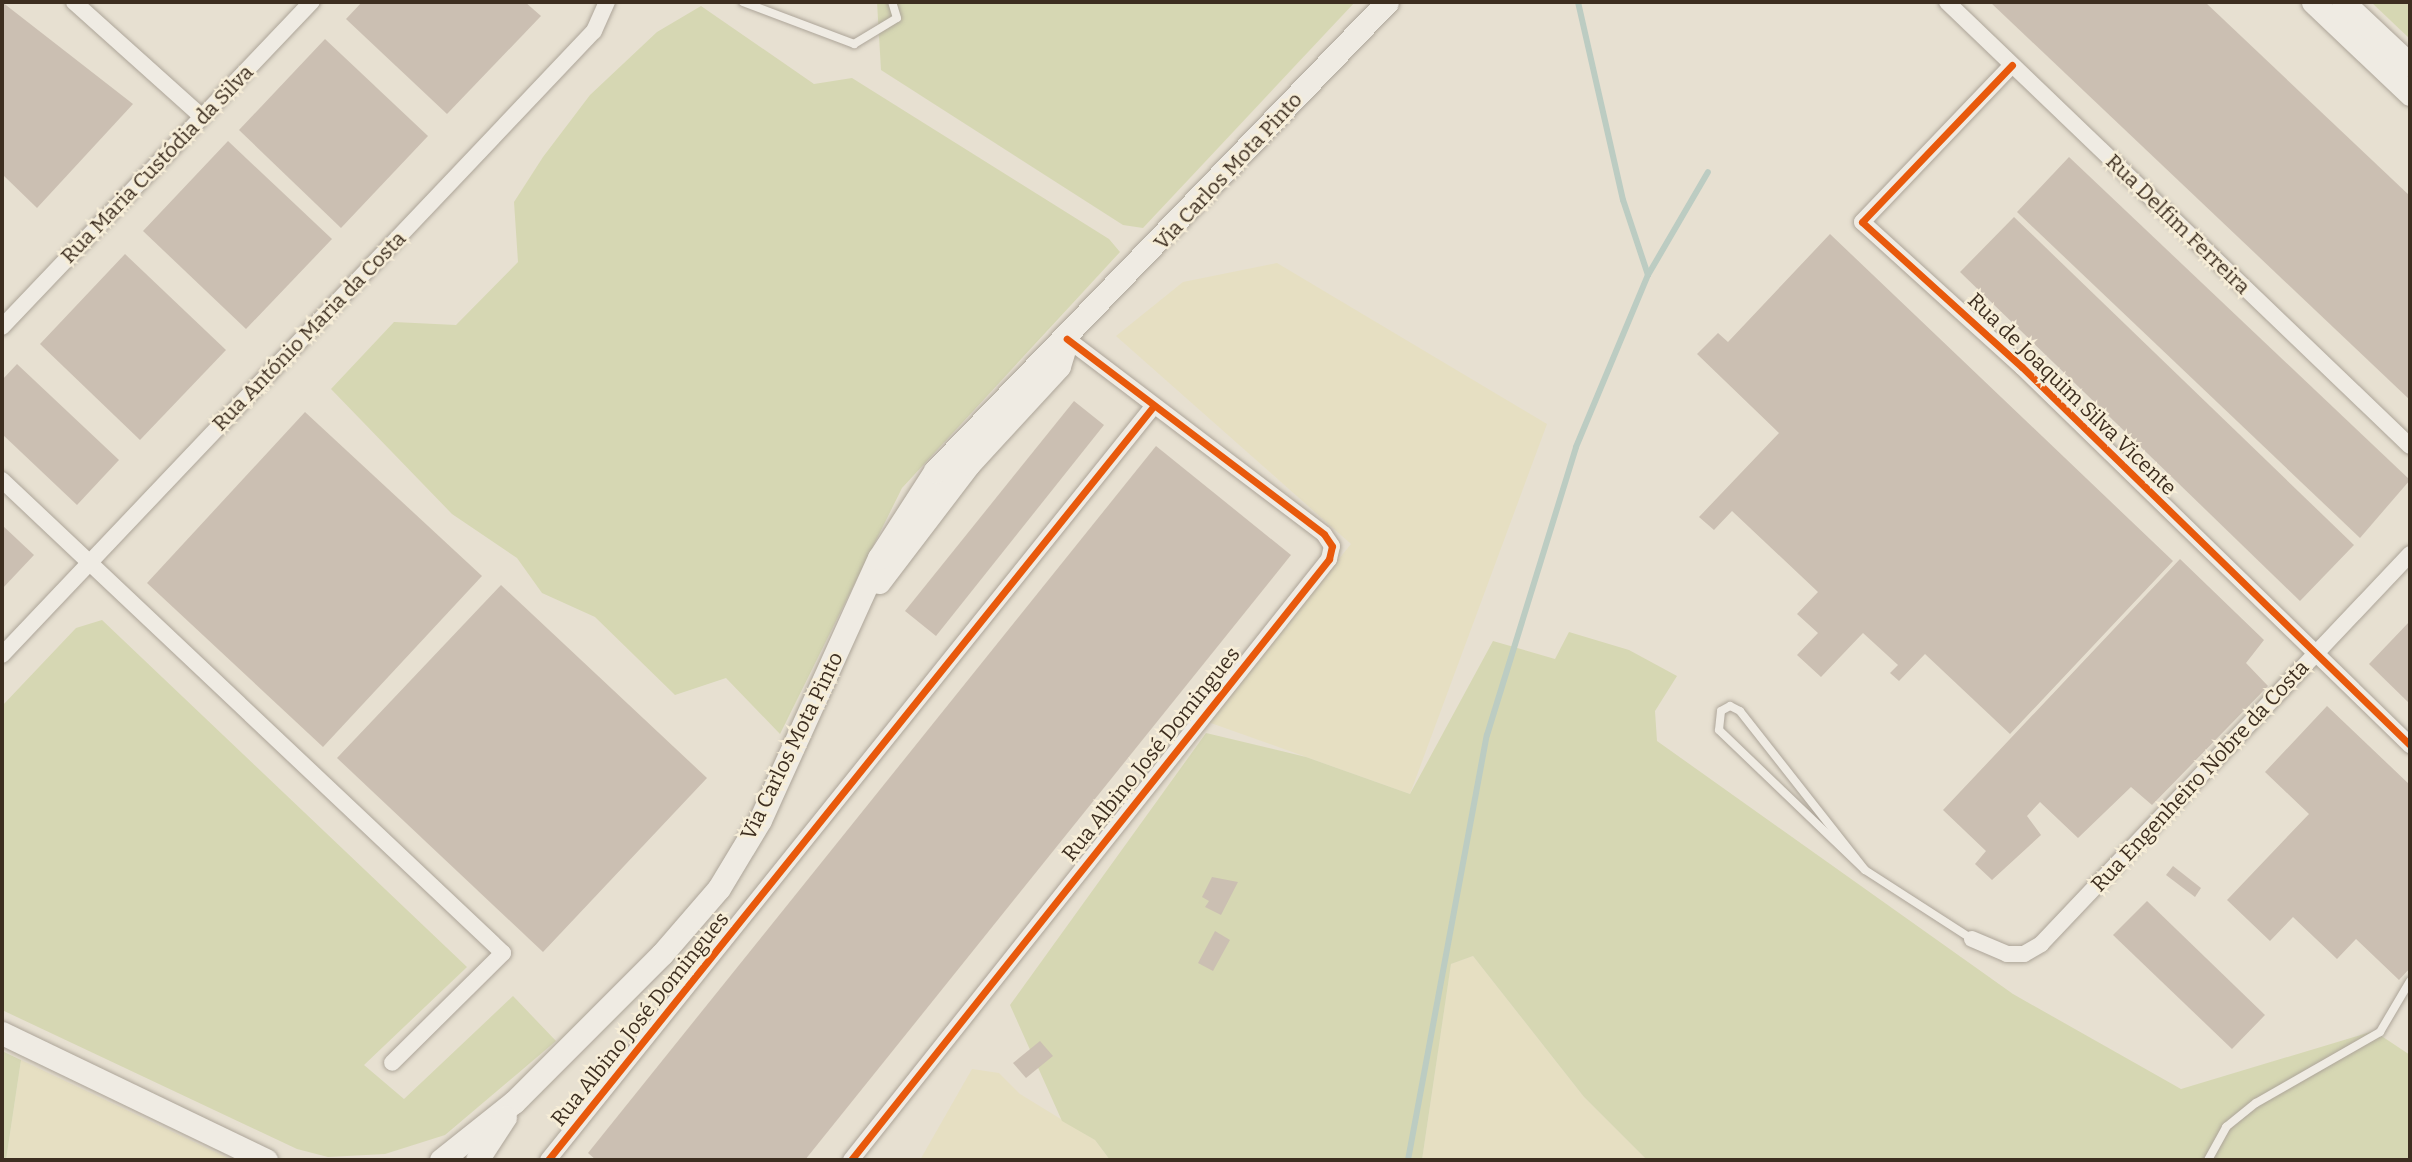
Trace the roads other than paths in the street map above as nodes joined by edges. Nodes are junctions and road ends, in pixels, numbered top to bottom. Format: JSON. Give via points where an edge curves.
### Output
{"nodes":[{"id":1,"x":74,"y":2,"type":"edge"},
{"id":2,"x":312,"y":2,"type":"edge"},
{"id":3,"x":607,"y":2,"type":"edge"},
{"id":4,"x":743,"y":2,"type":"edge"},
{"id":5,"x":892,"y":2,"type":"edge"},
{"id":6,"x":1387,"y":2,"type":"edge"},
{"id":7,"x":1947,"y":2,"type":"edge"},
{"id":8,"x":2313,"y":2,"type":"edge"},
{"id":9,"x":2343,"y":2,"type":"edge"},
{"id":10,"x":2012,"y":65,"type":"junction"},
{"id":11,"x":2410,"y":65,"type":"edge"},
{"id":12,"x":2410,"y":94,"type":"edge"},
{"id":13,"x":202,"y":117,"type":"junction"},
{"id":14,"x":2,"y":327,"type":"edge"},
{"id":15,"x":1067,"y":339,"type":"junction"},
{"id":16,"x":1152,"y":408,"type":"junction"},
{"id":17,"x":2410,"y":446,"type":"edge"},
{"id":18,"x":2,"y":480,"type":"edge"},
{"id":19,"x":2410,"y":554,"type":"edge"},
{"id":20,"x":88,"y":563,"type":"junction"},
{"id":21,"x":2,"y":655,"type":"edge"},
{"id":22,"x":2315,"y":655,"type":"junction"},
{"id":23,"x":2410,"y":745,"type":"edge"},
{"id":24,"x":1865,"y":870,"type":"junction"},
{"id":25,"x":1972,"y":939,"type":"joint"},
{"id":26,"x":2410,"y":981,"type":"edge"},
{"id":27,"x":2,"y":1033,"type":"edge"},
{"id":28,"x":392,"y":1063,"type":"dead end"},
{"id":29,"x":514,"y":1102,"type":"junction"},
{"id":30,"x":445,"y":1156,"type":"edge"},
{"id":31,"x":266,"y":1160,"type":"edge"},
{"id":32,"x":422,"y":1160,"type":"edge"},
{"id":33,"x":477,"y":1160,"type":"edge"},
{"id":34,"x":548,"y":1160,"type":"edge"},
{"id":35,"x":851,"y":1160,"type":"edge"},
{"id":36,"x":2208,"y":1160,"type":"edge"}],
"edges":[{"from":1,"to":13,"type":"street"},
{"from":2,"to":13,"type":"street","name":"Rua Maria Custódia da Silva"},
{"from":3,"to":20,"type":"street","name":"Rua António Maria da Costa","via":[[594,31]]},
{"from":4,"to":5,"type":"lane","via":[[854,44],[897,18]]},
{"from":6,"to":15,"type":"main road","name":"Via Carlos Mota Pinto"},
{"from":7,"to":10,"type":"street","name":"Rua Delfim Ferreira"},
{"from":8,"to":12,"type":"main road"},
{"from":9,"to":11,"type":"main road"},
{"from":10,"to":17,"type":"street","name":"Rua Delfim Ferreira"},
{"from":10,"to":22,"type":"street","name":"Rua de Joaquim Silva Vicente","via":[[1862,222],[2022,367]]},
{"from":13,"to":14,"type":"street","name":"Rua Maria Custódia da Silva"},
{"from":15,"to":16,"type":"street","name":"Rua Albino José Domingues"},
{"from":15,"to":29,"type":"main road","name":"Via Carlos Mota Pinto","via":[[1059,366],[969,464],[863,600],[760,820],[719,888],[662,954]]},
{"from":16,"to":34,"type":"street","name":"Rua Albino José Domingues"},
{"from":16,"to":35,"type":"street","name":"Rua Albino José Domingues","via":[[1324,534],[1332,546],[1329,559]]},
{"from":18,"to":20,"type":"street"},
{"from":19,"to":22,"type":"street","name":"Rua Engenheiro Nobre da Costa"},
{"from":20,"to":21,"type":"street","name":"Rua António Maria da Costa"},
{"from":20,"to":28,"type":"street","via":[[503,953]]},
{"from":22,"to":23,"type":"street","name":"Rua de Joaquim Silva Vicente"},
{"from":22,"to":25,"type":"street","name":"Rua Engenheiro Nobre da Costa","via":[[2041,944],[2024,954],[2007,954]]},
{"from":24,"to":24,"type":"lane","via":[[1740,711],[1730,706],[1721,711],[1719,730]]},
{"from":24,"to":25,"type":"lane"},
{"from":26,"to":36,"type":"lane","via":[[2380,1032],[2256,1103],[2225,1128]]},
{"from":27,"to":31,"type":"main road"},
{"from":29,"to":30,"type":"main road","name":"Via Carlos Mota Pinto"},
{"from":29,"to":33,"type":"main road","name":"Via Carlos Mota Pinto"},
{"from":30,"to":32,"type":"main road","name":"Via Carlos Mota Pinto"}]}
